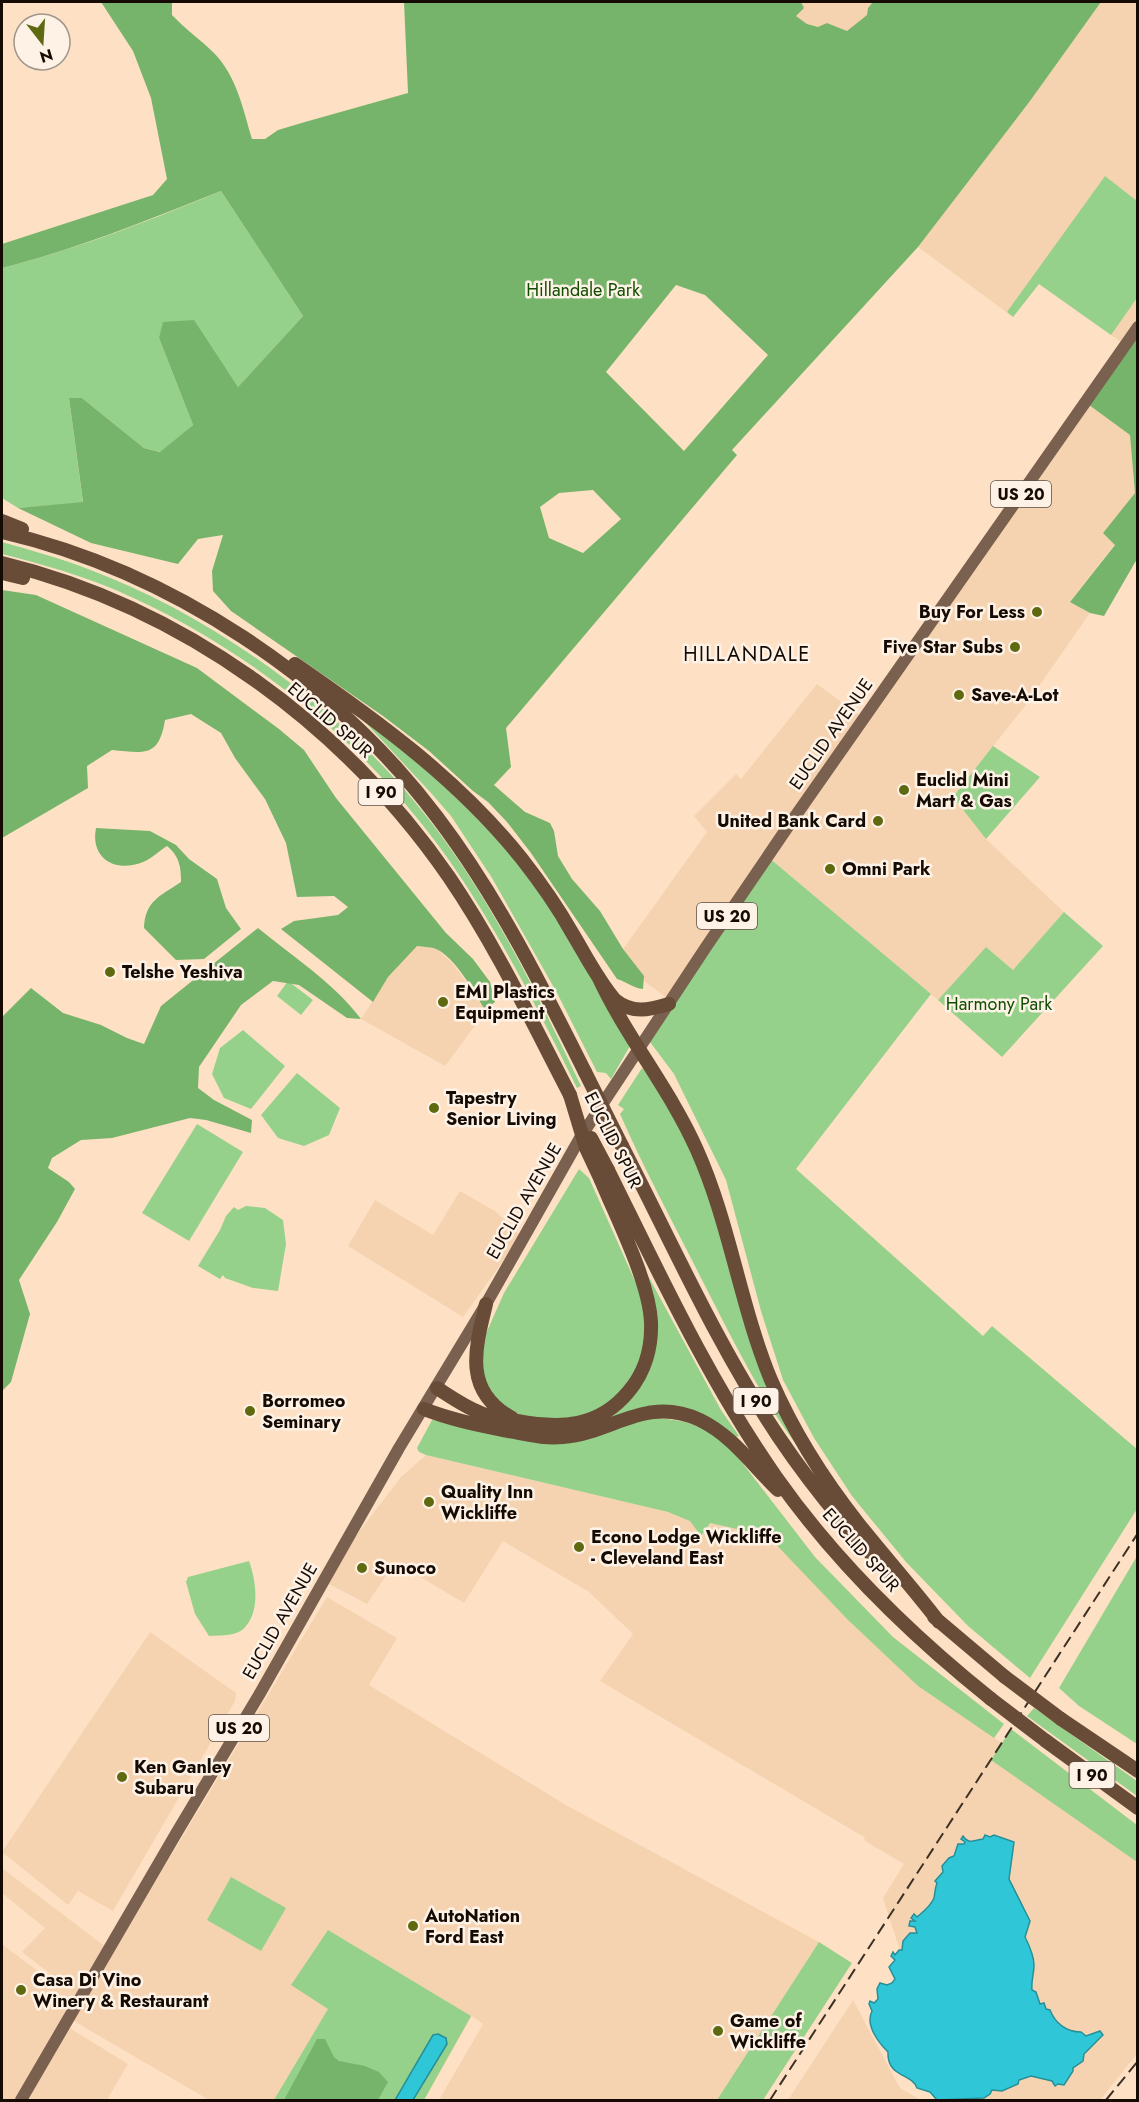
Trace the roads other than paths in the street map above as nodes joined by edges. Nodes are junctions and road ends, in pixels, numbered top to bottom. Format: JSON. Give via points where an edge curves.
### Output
{"nodes":[{"id":1,"x":1137,"y":327,"type":"edge"},
{"id":2,"x":2,"y":521,"type":"edge"},
{"id":3,"x":2,"y":532,"type":"edge"},
{"id":4,"x":90,"y":559,"type":"junction"},
{"id":5,"x":2,"y":564,"type":"edge"},
{"id":6,"x":2,"y":573,"type":"edge"},
{"id":7,"x":87,"y":591,"type":"junction"},
{"id":8,"x":237,"y":633,"type":"junction"},
{"id":9,"x":598,"y":976,"type":"junction"},
{"id":10,"x":669,"y":1004,"type":"junction"},
{"id":11,"x":639,"y":1050,"type":"junction"},
{"id":12,"x":604,"y":1175,"type":"junction"},
{"id":13,"x":486,"y":1304,"type":"junction"},
{"id":14,"x":437,"y":1388,"type":"junction"},
{"id":15,"x":424,"y":1409,"type":"junction"},
{"id":16,"x":520,"y":1422,"type":"junction"},
{"id":17,"x":811,"y":1523,"type":"junction"},
{"id":18,"x":939,"y":1622,"type":"junction"},
{"id":19,"x":1137,"y":1771,"type":"edge"},
{"id":20,"x":1137,"y":1808,"type":"edge"},
{"id":21,"x":21,"y":2100,"type":"edge"}],
"edges":[{"from":1,"to":10,"type":"main road","name":"EUCLID AVENUE","number":"US 20","via":[[787,828]]},
{"from":2,"to":4,"type":"highway"},
{"from":3,"to":4,"type":"highway","name":"EUCLID SPUR","number":"I 90"},
{"from":4,"to":8,"type":"highway","name":"EUCLID SPUR","number":"I 90","via":[[165,592]]},
{"from":5,"to":7,"type":"highway","name":"EUCLID SPUR","number":"I 90"},
{"from":6,"to":7,"type":"highway"},
{"from":7,"to":12,"type":"highway","name":"EUCLID SPUR","number":"I 90","bridge":true,"via":[[162,624],[233,665],[299,714],[361,770],[416,833],[464,900],[570,1095],[586,1148]]},
{"from":8,"to":9,"type":"highway","via":[[282,655],[313,676],[411,748],[459,790],[539,882]]},
{"from":8,"to":18,"type":"highway","name":"EUCLID SPUR","number":"I 90","bridge":true,"via":[[343,715],[401,774],[468,860],[506,921],[749,1390],[822,1497],[900,1586]]},
{"from":9,"to":10,"type":"highway","via":[[615,1000],[626,1008],[642,1011]]},
{"from":9,"to":11,"type":"highway"},
{"from":10,"to":11,"type":"main road","name":"EUCLID AVENUE","number":"US 20"},
{"from":11,"to":13,"type":"main road","name":"EUCLID AVENUE","number":"US 20","via":[[580,1138]]},
{"from":11,"to":18,"type":"highway","via":[[674,1104],[704,1166],[760,1350],[787,1413],[845,1505]]},
{"from":12,"to":16,"type":"highway","via":[[648,1302],[651,1338],[646,1363],[622,1399],[594,1418],[565,1426]]},
{"from":12,"to":17,"type":"highway","name":"EUCLID SPUR","number":"I 90","via":[[718,1386],[762,1457]]},
{"from":13,"to":14,"type":"main road","name":"EUCLID AVENUE","number":"US 20"},
{"from":13,"to":16,"type":"highway","via":[[476,1350],[477,1376],[493,1404]]},
{"from":14,"to":15,"type":"main road","name":"EUCLID AVENUE","number":"US 20"},
{"from":14,"to":16,"type":"highway","via":[[482,1414]]},
{"from":15,"to":17,"type":"highway","via":[[461,1422],[554,1438],[647,1413],[689,1416],[731,1441]]},
{"from":15,"to":21,"type":"main road","name":"EUCLID AVENUE","number":"US 20"},
{"from":17,"to":20,"type":"highway","name":"EUCLID SPUR","number":"I 90","bridge":true,"via":[[885,1604],[958,1672]]},
{"from":18,"to":19,"type":"highway","name":"EUCLID SPUR","number":"I 90","bridge":true,"via":[[1005,1677]]}]}
